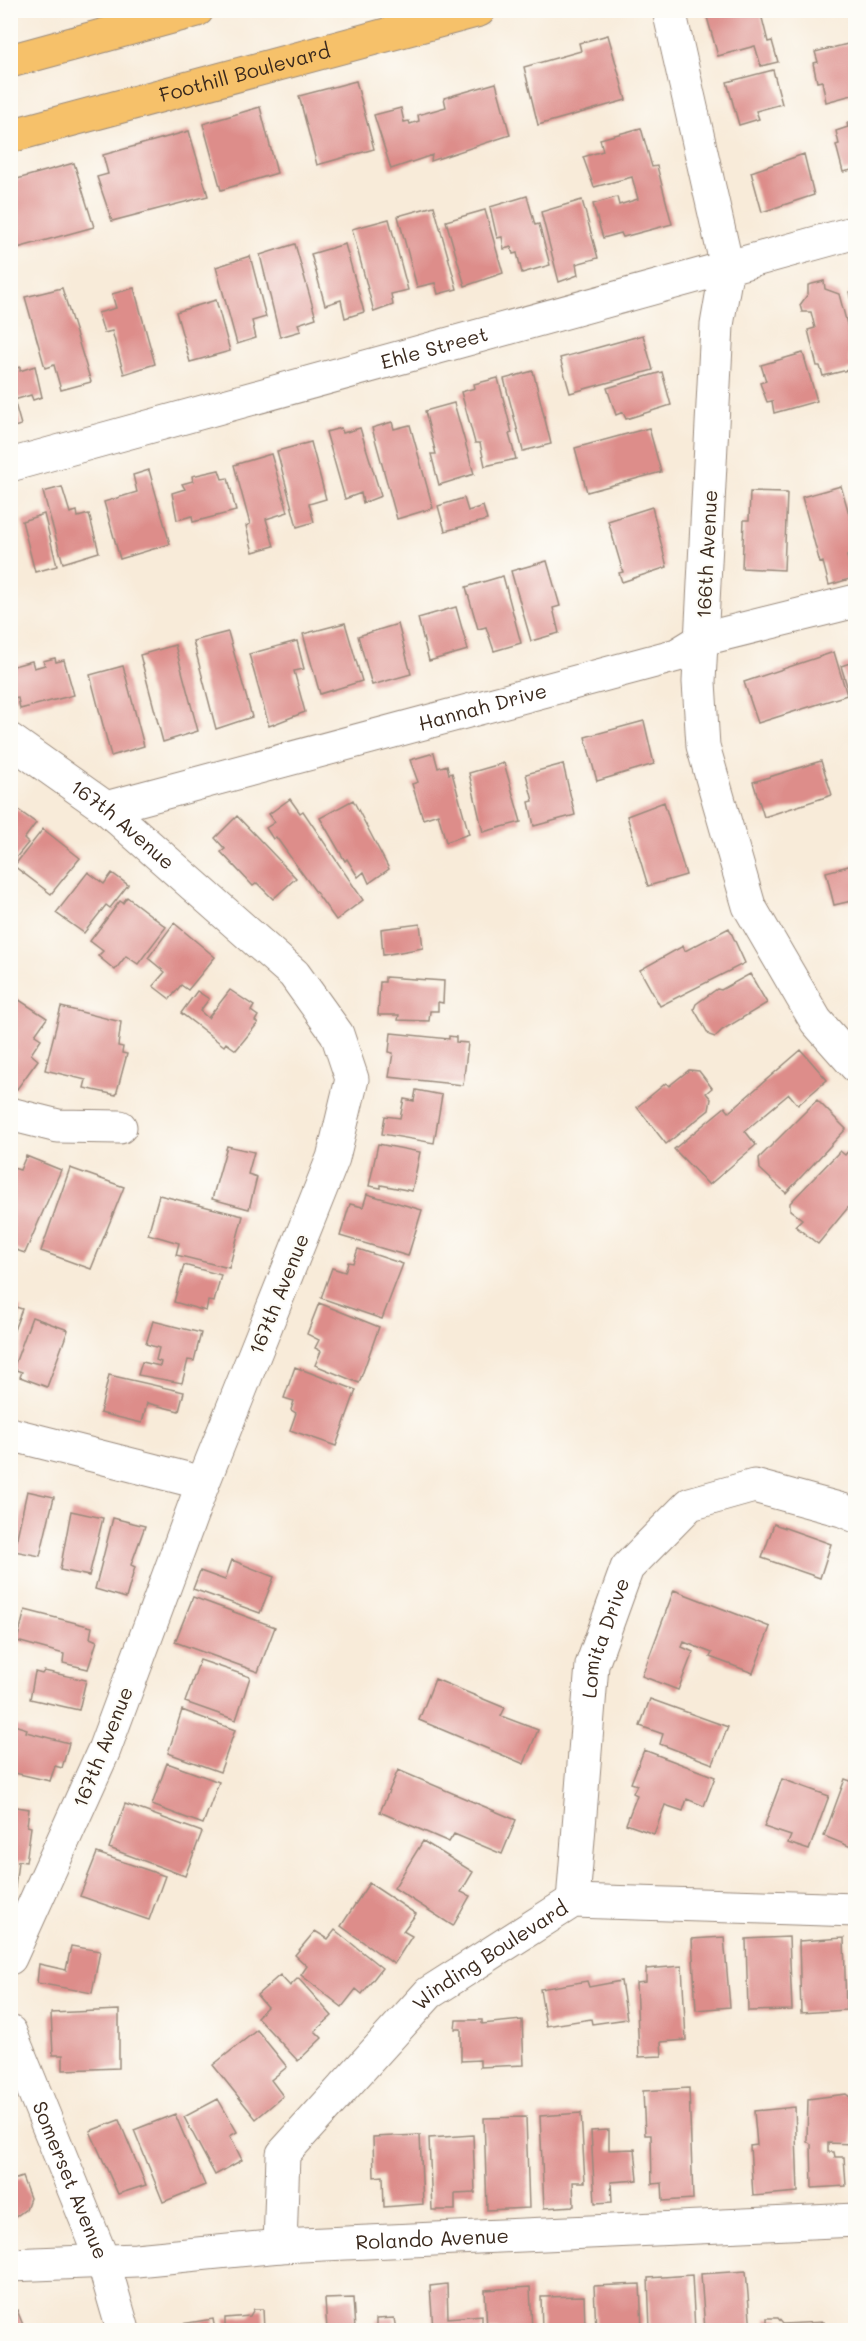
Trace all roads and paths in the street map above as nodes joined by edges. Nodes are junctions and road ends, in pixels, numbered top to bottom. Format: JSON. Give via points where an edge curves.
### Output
{"nodes":[{"id":1,"x":197,"y":10,"type":"edge"},
{"id":2,"x":479,"y":10,"type":"edge"},
{"id":3,"x":669,"y":10,"type":"edge"},
{"id":4,"x":10,"y":61,"type":"edge"},
{"id":5,"x":10,"y":136,"type":"edge"},
{"id":6,"x":855,"y":232,"type":"edge"},
{"id":7,"x":727,"y":267,"type":"junction"},
{"id":8,"x":10,"y":465,"type":"edge"},
{"id":9,"x":855,"y":601,"type":"edge"},
{"id":10,"x":703,"y":639,"type":"junction"},
{"id":11,"x":10,"y":740,"type":"edge"},
{"id":12,"x":106,"y":808,"type":"junction"},
{"id":13,"x":855,"y":1066,"type":"edge"},
{"id":14,"x":10,"y":1114,"type":"edge"},
{"id":15,"x":120,"y":1127,"type":"dead end"},
{"id":16,"x":10,"y":1434,"type":"edge"},
{"id":17,"x":203,"y":1483,"type":"junction"},
{"id":18,"x":855,"y":1516,"type":"edge"},
{"id":19,"x":573,"y":1901,"type":"junction"},
{"id":20,"x":855,"y":1910,"type":"edge"},
{"id":21,"x":10,"y":1958,"type":"edge"},
{"id":22,"x":10,"y":2032,"type":"edge"},
{"id":23,"x":855,"y":2220,"type":"edge"},
{"id":24,"x":280,"y":2246,"type":"junction"},
{"id":25,"x":103,"y":2261,"type":"junction"},
{"id":26,"x":10,"y":2265,"type":"edge"},
{"id":27,"x":123,"y":2331,"type":"edge"}],
"edges":[{"from":1,"to":4,"type":"main road"},
{"from":2,"to":5,"type":"main road","name":"Foothill Boulevard"},
{"from":3,"to":7,"type":"street","name":"166th Avenue"},
{"from":6,"to":7,"type":"street","name":"Ehle Street"},
{"from":7,"to":8,"type":"street","name":"Ehle Street"},
{"from":7,"to":10,"type":"street","name":"166th Avenue","via":[[717,325]]},
{"from":9,"to":10,"type":"street","name":"Hannah Drive"},
{"from":10,"to":12,"type":"street","name":"Hannah Drive","via":[[677,655]]},
{"from":10,"to":13,"type":"street","name":"166th Avenue","via":[[699,682],[704,746],[748,906],[816,1021]]},
{"from":11,"to":12,"type":"street","name":"167th Avenue"},
{"from":12,"to":17,"type":"street","name":"167th Avenue","via":[[294,974],[337,1034],[352,1079],[333,1158]]},
{"from":14,"to":15,"type":"street","via":[[58,1126]]},
{"from":16,"to":17,"type":"street"},
{"from":17,"to":21,"type":"street","name":"167th Avenue","via":[[104,1750]]},
{"from":18,"to":19,"type":"street","name":"Lomita Drive","via":[[754,1486],[690,1504],[627,1568],[592,1665]]},
{"from":19,"to":20,"type":"street","name":"Winding Boulevard"},
{"from":19,"to":24,"type":"street","name":"Winding Boulevard","via":[[429,1993],[283,2154]]},
{"from":22,"to":25,"type":"street","name":"Somerset Avenue"},
{"from":23,"to":24,"type":"street","name":"Rolando Avenue"},
{"from":24,"to":25,"type":"street","name":"Rolando Avenue"},
{"from":25,"to":26,"type":"street","name":"Rolando Avenue"},
{"from":25,"to":27,"type":"street","name":"Somerset Avenue"}]}
